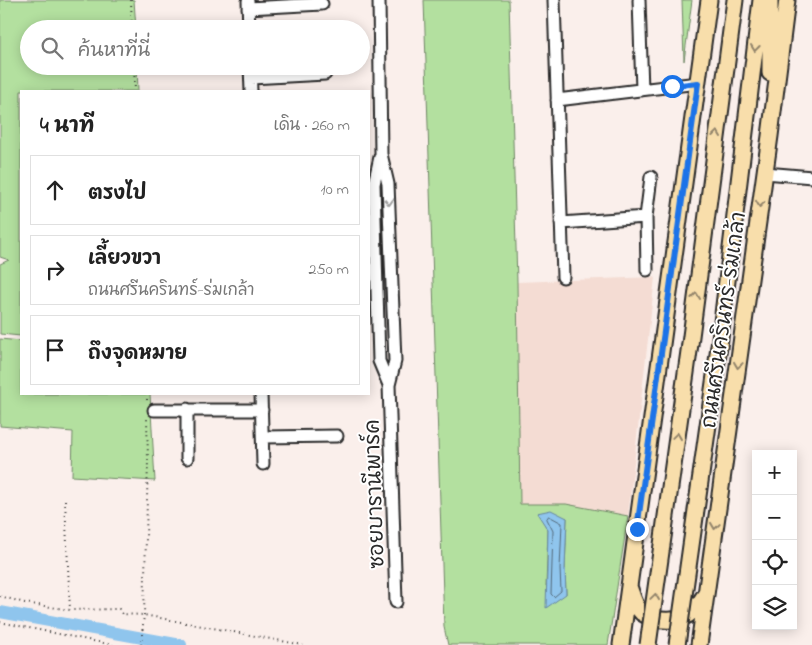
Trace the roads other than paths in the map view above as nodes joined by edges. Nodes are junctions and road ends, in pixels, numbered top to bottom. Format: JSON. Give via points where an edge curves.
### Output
{"nodes":[{"id":1,"x":379,"y":0,"type":"edge"},
{"id":2,"x":554,"y":0,"type":"edge"},
{"id":3,"x":639,"y":0,"type":"edge"},
{"id":4,"x":709,"y":0,"type":"edge"},
{"id":5,"x":719,"y":0,"type":"edge"},
{"id":6,"x":734,"y":0,"type":"edge"},
{"id":7,"x":761,"y":0,"type":"edge"},
{"id":8,"x":770,"y":0,"type":"edge"},
{"id":9,"x":787,"y":0,"type":"edge"},
{"id":10,"x":248,"y":4,"type":"edge"},
{"id":11,"x":322,"y":4,"type":"dead end"},
{"id":12,"x":249,"y":20,"type":"edge"},
{"id":13,"x":702,"y":55,"type":"junction"},
{"id":14,"x":250,"y":75,"type":"edge"},
{"id":15,"x":698,"y":83,"type":"junction"},
{"id":16,"x":251,"y":90,"type":"edge"},
{"id":17,"x":642,"y":90,"type":"junction"},
{"id":18,"x":557,"y":100,"type":"junction"},
{"id":19,"x":770,"y":136,"type":"junction"},
{"id":20,"x":381,"y":154,"type":"junction"},
{"id":21,"x":765,"y":173,"type":"junction"},
{"id":22,"x":651,"y":177,"type":"dead end"},
{"id":23,"x":812,"y":177,"type":"edge"},
{"id":24,"x":646,"y":217,"type":"junction"},
{"id":25,"x":561,"y":223,"type":"junction"},
{"id":26,"x":647,"y":270,"type":"dead end"},
{"id":27,"x":563,"y":277,"type":"dead end"},
{"id":28,"x":389,"y":385,"type":"junction"},
{"id":29,"x":261,"y":395,"type":"edge"},
{"id":30,"x":187,"y":409,"type":"junction"},
{"id":31,"x":150,"y":410,"type":"road end"},
{"id":32,"x":262,"y":410,"type":"junction"},
{"id":33,"x":337,"y":436,"type":"dead end"},
{"id":34,"x":262,"y":437,"type":"junction"},
{"id":35,"x":187,"y":458,"type":"dead end"},
{"id":36,"x":264,"y":464,"type":"dead end"},
{"id":37,"x":629,"y":587,"type":"junction"},
{"id":38,"x":705,"y":594,"type":"junction"},
{"id":39,"x":396,"y":602,"type":"dead end"},
{"id":40,"x":622,"y":640,"type":"edge"},
{"id":41,"x":699,"y":644,"type":"edge"},
{"id":42,"x":648,"y":645,"type":"edge"},
{"id":43,"x":677,"y":645,"type":"edge"}],
"edges":[{"from":1,"to":20,"type":"street","name":"ซอยบารานีพาร์ค"},
{"from":2,"to":18,"type":"street"},
{"from":3,"to":17,"type":"street"},
{"from":4,"to":13,"type":"main road"},
{"from":5,"to":13,"type":"main road"},
{"from":42,"to":6,"type":"main road","name":"ถนนศรีนครินทร์-ร่มเกล้า","one_way":true,"bridge":true},
{"from":7,"to":43,"type":"main road","name":"ถนนศรีนครินทร์-ร่มเกล้า","one_way":true,"bridge":true,"via":[[719,347]]},
{"from":8,"to":19,"type":"main road"},
{"from":9,"to":19,"type":"main road","name":"ถนนศรีนครินทร์-ร่มเกล้า"},
{"from":10,"to":11,"type":"street"},
{"from":10,"to":12,"type":"street"},
{"from":13,"to":15,"type":"main road"},
{"from":14,"to":16,"type":"street"},
{"from":15,"to":17,"type":"street"},
{"from":15,"to":37,"type":"main road"},
{"from":17,"to":18,"type":"street"},
{"from":18,"to":25,"type":"street"},
{"from":19,"to":21,"type":"main road","name":"ถนนศรีนครินทร์-ร่มเกล้า"},
{"from":20,"to":28,"type":"street","name":"ซอยบารานีพาร์ค","one_way":true,"via":[[388,184],[393,298],[395,361]]},
{"from":20,"to":28,"type":"street","name":"ซอยบารานีพาร์ค","via":[[374,184],[379,362]]},
{"from":21,"to":23,"type":"street"},
{"from":21,"to":38,"type":"main road","name":"ถนนศรีนครินทร์-ร่มเกล้า","one_way":true},
{"from":22,"to":24,"type":"street"},
{"from":24,"to":25,"type":"street"},
{"from":24,"to":26,"type":"street"},
{"from":25,"to":27,"type":"street"},
{"from":28,"to":39,"type":"street","name":"ซอยบารานีพาร์ค"},
{"from":29,"to":32,"type":"street"},
{"from":30,"to":31,"type":"street"},
{"from":30,"to":32,"type":"street"},
{"from":30,"to":35,"type":"street"},
{"from":32,"to":34,"type":"street"},
{"from":33,"to":34,"type":"street"},
{"from":34,"to":36,"type":"street"},
{"from":37,"to":38,"type":"main road","via":[[641,612],[660,619],[683,618],[694,611]]},
{"from":37,"to":40,"type":"main road"},
{"from":38,"to":41,"type":"main road","name":"ถนนศรีนครินทร์-ร่มเกล้า"}]}
